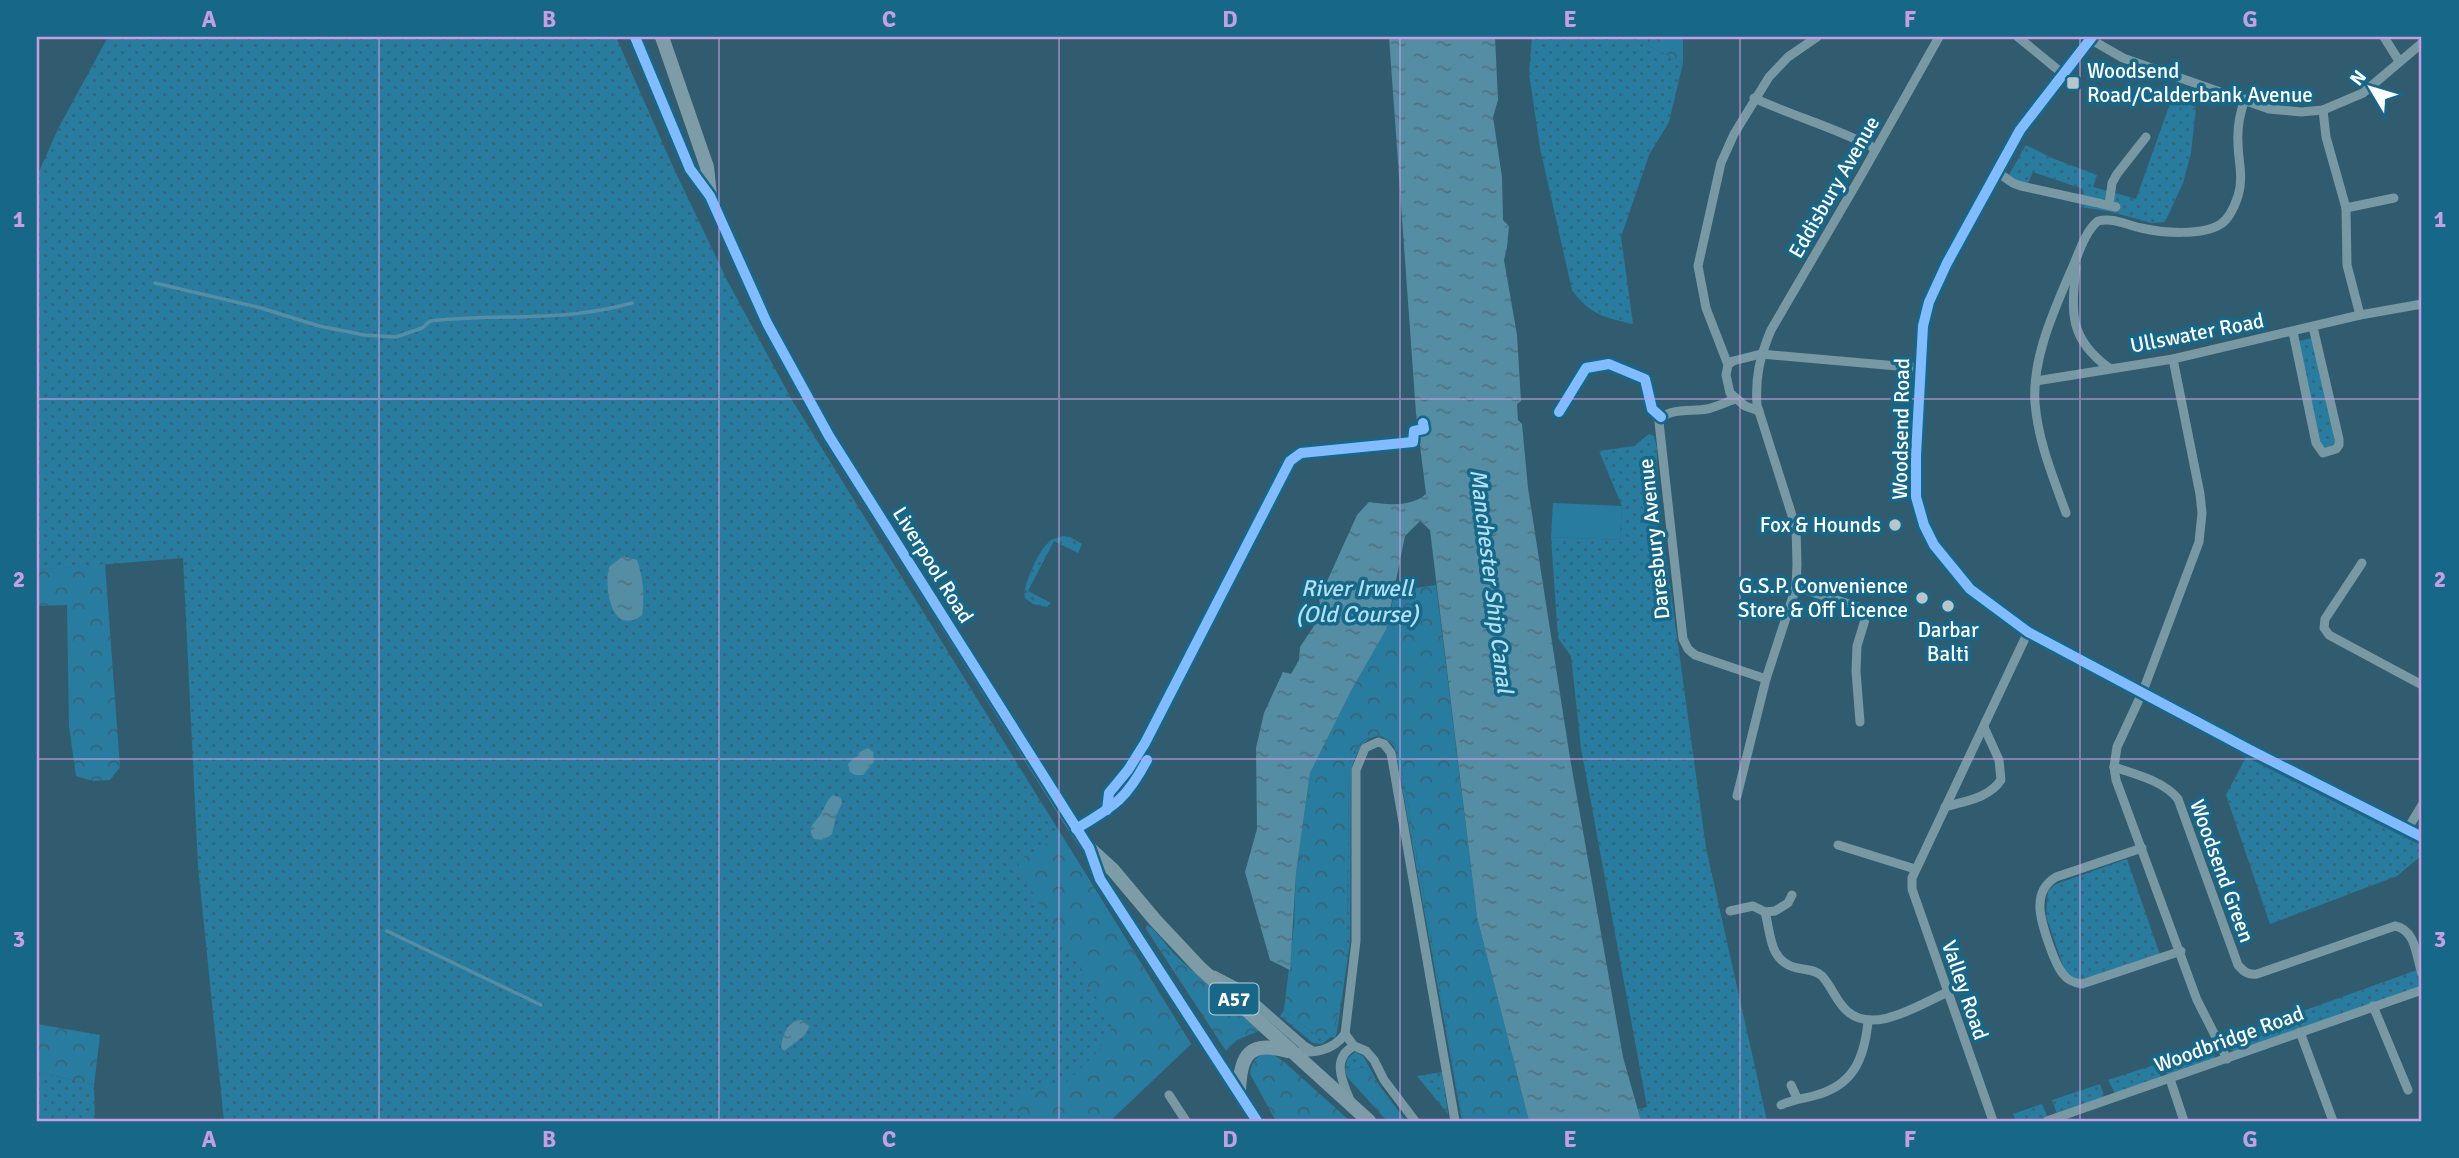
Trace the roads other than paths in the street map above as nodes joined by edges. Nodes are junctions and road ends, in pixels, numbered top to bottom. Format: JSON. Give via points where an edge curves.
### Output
{"nodes":[{"id":1,"x":635,"y":37,"type":"edge"},
{"id":2,"x":662,"y":37,"type":"edge"},
{"id":3,"x":1817,"y":37,"type":"edge"},
{"id":4,"x":1939,"y":37,"type":"edge"},
{"id":5,"x":2018,"y":37,"type":"edge"},
{"id":6,"x":2384,"y":37,"type":"edge"},
{"id":7,"x":2091,"y":38,"type":"edge"},
{"id":8,"x":2422,"y":43,"type":"edge"},
{"id":9,"x":2399,"y":61,"type":"junction"},
{"id":10,"x":2063,"y":74,"type":"junction"},
{"id":11,"x":1755,"y":98,"type":"junction"},
{"id":12,"x":2245,"y":99,"type":"junction"},
{"id":13,"x":2323,"y":110,"type":"junction"},
{"id":14,"x":2146,"y":137,"type":"dead end"},
{"id":15,"x":1876,"y":149,"type":"junction"},
{"id":16,"x":2131,"y":156,"type":"junction"},
{"id":17,"x":2140,"y":163,"type":"dead end"},
{"id":18,"x":1997,"y":172,"type":"junction"},
{"id":19,"x":710,"y":196,"type":"junction"},
{"id":20,"x":2394,"y":198,"type":"dead end"},
{"id":21,"x":2346,"y":208,"type":"junction"},
{"id":22,"x":2077,"y":257,"type":"junction"},
{"id":23,"x":2422,"y":304,"type":"edge"},
{"id":24,"x":2360,"y":315,"type":"junction"},
{"id":25,"x":2313,"y":327,"type":"junction"},
{"id":26,"x":2293,"y":332,"type":"junction"},
{"id":27,"x":1761,"y":354,"type":"junction"},
{"id":28,"x":2173,"y":359,"type":"junction"},
{"id":29,"x":1728,"y":365,"type":"junction"},
{"id":30,"x":1920,"y":368,"type":"junction"},
{"id":31,"x":2109,"y":368,"type":"junction"},
{"id":32,"x":2036,"y":381,"type":"junction"},
{"id":33,"x":1735,"y":398,"type":"junction"},
{"id":34,"x":1759,"y":411,"type":"junction"},
{"id":35,"x":2066,"y":513,"type":"dead end"},
{"id":36,"x":2362,"y":563,"type":"dead end"},
{"id":37,"x":1796,"y":587,"type":"junction"},
{"id":38,"x":2028,"y":632,"type":"junction"},
{"id":39,"x":1766,"y":679,"type":"junction"},
{"id":40,"x":2422,"y":685,"type":"edge"},
{"id":41,"x":2143,"y":691,"type":"junction"},
{"id":42,"x":1860,"y":722,"type":"dead end"},
{"id":43,"x":1984,"y":727,"type":"junction"},
{"id":44,"x":2114,"y":767,"type":"junction"},
{"id":45,"x":1737,"y":796,"type":"dead end"},
{"id":46,"x":2422,"y":805,"type":"edge"},
{"id":47,"x":1945,"y":807,"type":"junction"},
{"id":48,"x":2407,"y":830,"type":"junction"},
{"id":49,"x":2422,"y":837,"type":"edge"},
{"id":50,"x":1838,"y":845,"type":"dead end"},
{"id":51,"x":1089,"y":848,"type":"junction"},
{"id":52,"x":2142,"y":848,"type":"junction"},
{"id":53,"x":1915,"y":869,"type":"junction"},
{"id":54,"x":1792,"y":894,"type":"dead end"},
{"id":55,"x":1730,"y":911,"type":"dead end"},
{"id":56,"x":1765,"y":912,"type":"junction"},
{"id":57,"x":2181,"y":951,"type":"junction"},
{"id":58,"x":1200,"y":968,"type":"junction"},
{"id":59,"x":2422,"y":974,"type":"edge"},
{"id":60,"x":2422,"y":990,"type":"edge"},
{"id":61,"x":1946,"y":993,"type":"junction"},
{"id":62,"x":2373,"y":1006,"type":"junction"},
{"id":63,"x":1868,"y":1022,"type":"junction"},
{"id":64,"x":2300,"y":1032,"type":"junction"},
{"id":65,"x":1345,"y":1034,"type":"junction"},
{"id":66,"x":1354,"y":1046,"type":"junction"},
{"id":67,"x":1313,"y":1051,"type":"junction"},
{"id":68,"x":1291,"y":1052,"type":"junction"},
{"id":69,"x":2227,"y":1059,"type":"junction"},
{"id":70,"x":2170,"y":1079,"type":"junction"},
{"id":71,"x":1791,"y":1085,"type":"dead end"},
{"id":72,"x":2408,"y":1090,"type":"dead end"},
{"id":73,"x":1239,"y":1091,"type":"junction"},
{"id":74,"x":1169,"y":1095,"type":"dead end"},
{"id":75,"x":1797,"y":1098,"type":"junction"},
{"id":76,"x":1781,"y":1105,"type":"dead end"},
{"id":77,"x":1353,"y":1107,"type":"junction"},
{"id":78,"x":1186,"y":1121,"type":"edge"},
{"id":79,"x":1257,"y":1121,"type":"edge"},
{"id":80,"x":1369,"y":1121,"type":"edge"},
{"id":81,"x":1415,"y":1121,"type":"edge"},
{"id":82,"x":1455,"y":1121,"type":"edge"},
{"id":83,"x":1993,"y":1121,"type":"edge"},
{"id":84,"x":2047,"y":1121,"type":"edge"},
{"id":85,"x":2184,"y":1121,"type":"edge"},
{"id":86,"x":2333,"y":1121,"type":"edge"}],
"edges":[{"from":1,"to":19,"type":"highway","name":"Liverpool Road","number":"A57","via":[[690,169]]},
{"from":2,"to":19,"type":"highway","name":"Liverpool Road","number":"A57","via":[[707,167]]},
{"from":3,"to":11,"type":"street","via":[[1788,57]]},
{"from":4,"to":15,"type":"street","name":"Eddisbury Avenue"},
{"from":5,"to":10,"type":"street"},
{"from":6,"to":9,"type":"street"},
{"from":7,"to":10,"type":"street","name":"Woodsend Road"},
{"from":7,"to":12,"type":"street","via":[[2123,58]]},
{"from":8,"to":9,"type":"street"},
{"from":9,"to":13,"type":"street","via":[[2363,93]]},
{"from":10,"to":18,"type":"street","name":"Woodsend Road","via":[[2020,130]]},
{"from":11,"to":15,"type":"street"},
{"from":11,"to":29,"type":"street","via":[[1721,163],[1698,266],[1706,308]]},
{"from":12,"to":13,"type":"street","via":[[2269,109]]},
{"from":12,"to":22,"type":"street","name":"Ullswater Road","via":[[2238,136],[2242,178],[2233,208],[2221,223],[2186,232],[2098,221]]},
{"from":13,"to":21,"type":"street"},
{"from":14,"to":16,"type":"street"},
{"from":15,"to":27,"type":"street","name":"Eddisbury Avenue"},
{"from":16,"to":17,"type":"street"},
{"from":16,"to":18,"type":"street","via":[[2112,183],[2113,206],[2021,186]]},
{"from":18,"to":30,"type":"street","name":"Woodsend Road","via":[[1929,302]]},
{"from":19,"to":51,"type":"highway","name":"Liverpool Road","number":"A57","via":[[766,323],[829,436]]},
{"from":20,"to":21,"type":"street"},
{"from":21,"to":24,"type":"street","via":[[2347,265]]},
{"from":22,"to":31,"type":"street","name":"Ullswater Road","via":[[2073,290],[2077,331],[2092,356]]},
{"from":22,"to":32,"type":"street","name":"Ullswater Road","via":[[2051,319]]},
{"from":23,"to":24,"type":"street","name":"Ullswater Road"},
{"from":24,"to":25,"type":"street","name":"Ullswater Road"},
{"from":25,"to":26,"type":"street","name":"Ullswater Road"},
{"from":25,"to":26,"type":"street","name":"Ullswater Road","via":[[2339,439],[2339,445],[2323,453],[2316,443]]},
{"from":26,"to":28,"type":"street","name":"Ullswater Road"},
{"from":27,"to":29,"type":"street"},
{"from":27,"to":30,"type":"street"},
{"from":27,"to":34,"type":"street","name":"Eddisbury Avenue","via":[[1756,385]]},
{"from":28,"to":31,"type":"street","name":"Ullswater Road"},
{"from":28,"to":41,"type":"street","via":[[2200,494],[2200,542]]},
{"from":29,"to":33,"type":"street","via":[[1726,375]]},
{"from":30,"to":38,"type":"street","name":"Woodsend Road","via":[[1916,497],[1924,524],[1934,545],[1970,589]]},
{"from":31,"to":32,"type":"street","name":"Ullswater Road"},
{"from":32,"to":35,"type":"street","name":"Ullswater Road","via":[[2035,402],[2045,455]]},
{"from":33,"to":34,"type":"street"},
{"from":33,"to":39,"type":"street","name":"Daresbury Avenue","via":[[1708,409],[1667,413],[1659,422],[1683,639],[1695,655]]},
{"from":34,"to":37,"type":"street","name":"Eddisbury Avenue","via":[[1796,528]]},
{"from":36,"to":40,"type":"street","via":[[2325,619],[2324,628],[2329,635]]},
{"from":37,"to":39,"type":"street","name":"Eddisbury Avenue"},
{"from":37,"to":42,"type":"street","via":[[1868,610],[1857,646]]},
{"from":38,"to":41,"type":"street","name":"Woodsend Road"},
{"from":38,"to":43,"type":"street","name":"Valley Road"},
{"from":39,"to":45,"type":"street","name":"Eddisbury Avenue"},
{"from":41,"to":44,"type":"street","via":[[2117,747]]},
{"from":41,"to":48,"type":"street","name":"Woodsend Road"},
{"from":43,"to":47,"type":"street","name":"Valley Road"},
{"from":43,"to":47,"type":"street","via":[[1999,760],[2001,780],[1985,794]]},
{"from":44,"to":52,"type":"street"},
{"from":44,"to":59,"type":"street","name":"Woodsend Green","via":[[2141,775],[2178,799],[2243,971],[2257,974],[2395,926],[2410,933]]},
{"from":46,"to":48,"type":"street"},
{"from":47,"to":53,"type":"street","name":"Valley Road"},
{"from":48,"to":49,"type":"street","name":"Woodsend Road"},
{"from":50,"to":53,"type":"street"},
{"from":51,"to":58,"type":"highway","name":"Liverpool Road","number":"A57"},
{"from":51,"to":73,"type":"highway","name":"Liverpool Road","number":"A57","via":[[1100,879]]},
{"from":52,"to":57,"type":"street"},
{"from":52,"to":57,"type":"street","via":[[2056,877],[2045,887],[2040,914],[2058,966],[2068,980],[2082,984]]},
{"from":53,"to":61,"type":"street","name":"Valley Road","via":[[1912,889]]},
{"from":54,"to":56,"type":"street","via":[[1783,908]]},
{"from":55,"to":56,"type":"street","via":[[1753,906]]},
{"from":56,"to":63,"type":"street","via":[[1780,960],[1821,976],[1850,1014]]},
{"from":57,"to":69,"type":"street","via":[[2197,1000]]},
{"from":58,"to":67,"type":"street","via":[[1237,987]]},
{"from":58,"to":68,"type":"highway","name":"Liverpool Road","number":"A57"},
{"from":60,"to":62,"type":"street","name":"Woodbridge Road"},
{"from":61,"to":63,"type":"street"},
{"from":61,"to":83,"type":"street","name":"Valley Road"},
{"from":62,"to":64,"type":"street","name":"Woodbridge Road"},
{"from":62,"to":72,"type":"street"},
{"from":63,"to":75,"type":"street","via":[[1863,1054],[1845,1081]]},
{"from":64,"to":69,"type":"street","name":"Woodbridge Road"},
{"from":64,"to":86,"type":"street"},
{"from":65,"to":66,"type":"street"},
{"from":65,"to":67,"type":"street","via":[[1332,1048]]},
{"from":65,"to":82,"type":"street","via":[[1356,942],[1356,770],[1365,748],[1378,742],[1391,753]]},
{"from":66,"to":77,"type":"street","via":[[1340,1062]]},
{"from":66,"to":81,"type":"street","via":[[1366,1051]]},
{"from":67,"to":68,"type":"street"},
{"from":68,"to":73,"type":"highway","via":[[1261,1046],[1251,1051],[1240,1070]]},
{"from":68,"to":77,"type":"highway","number":"A57"},
{"from":69,"to":70,"type":"street","name":"Woodbridge Road"},
{"from":70,"to":84,"type":"street","name":"Woodbridge Road"},
{"from":70,"to":85,"type":"street"},
{"from":71,"to":75,"type":"street"},
{"from":73,"to":79,"type":"highway","number":"A57"},
{"from":74,"to":78,"type":"street"},
{"from":75,"to":76,"type":"street"},
{"from":77,"to":80,"type":"highway","number":"A57"}]}
